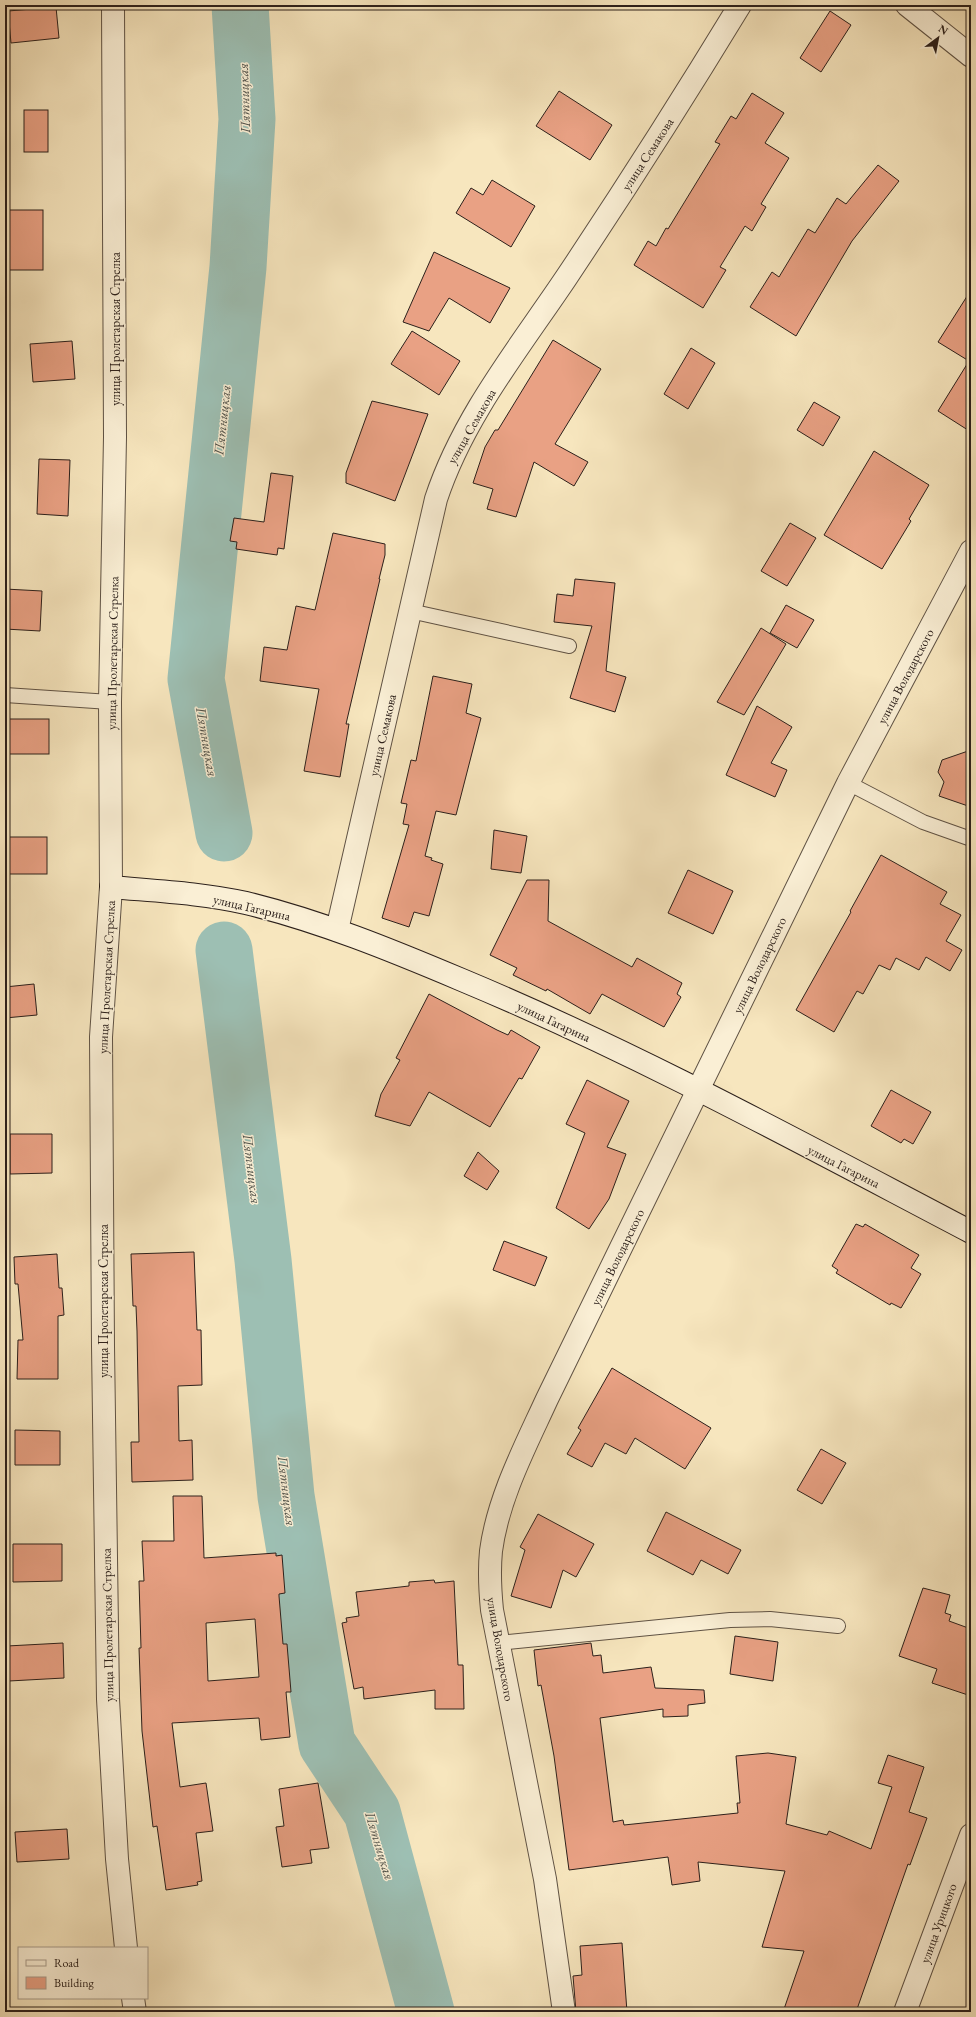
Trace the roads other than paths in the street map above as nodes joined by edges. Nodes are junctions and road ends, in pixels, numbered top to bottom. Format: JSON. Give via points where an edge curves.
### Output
{"nodes":[{"id":1,"x":114,"y":5,"type":"edge"},
{"id":2,"x":740,"y":5,"type":"edge"},
{"id":3,"x":907,"y":5,"type":"edge"},
{"id":4,"x":971,"y":56,"type":"edge"},
{"id":5,"x":971,"y":552,"type":"edge"},
{"id":6,"x":410,"y":611,"type":"junction"},
{"id":7,"x":569,"y":646,"type":"dead end"},
{"id":8,"x":5,"y":695,"type":"edge"},
{"id":9,"x":110,"y":702,"type":"junction"},
{"id":10,"x":848,"y":783,"type":"junction"},
{"id":11,"x":971,"y":839,"type":"edge"},
{"id":12,"x":110,"y":887,"type":"junction"},
{"id":13,"x":337,"y":930,"type":"junction"},
{"id":14,"x":699,"y":1090,"type":"junction"},
{"id":15,"x":971,"y":1232,"type":"edge"},
{"id":16,"x":838,"y":1626,"type":"dead end"},
{"id":17,"x":498,"y":1643,"type":"junction"},
{"id":18,"x":971,"y":1835,"type":"edge"},
{"id":19,"x":126,"y":1947,"type":"edge"},
{"id":20,"x":133,"y":1999,"type":"edge"},
{"id":21,"x":135,"y":2012,"type":"edge"},
{"id":22,"x":564,"y":2012,"type":"edge"},
{"id":23,"x":905,"y":2012,"type":"edge"}],
"edges":[{"from":1,"to":9,"type":"street","name":"улица Пролетарская Стрелка","via":[[115,422]]},
{"from":2,"to":6,"type":"street","name":"улица Семакова","via":[[616,201],[464,433],[436,499]]},
{"from":3,"to":4,"type":"street"},
{"from":5,"to":10,"type":"street","name":"улица Володарского"},
{"from":6,"to":7,"type":"lane"},
{"from":6,"to":13,"type":"street","name":"улица Семакова"},
{"from":8,"to":9,"type":"lane"},
{"from":9,"to":12,"type":"street","name":"улица Пролетарская Стрелка"},
{"from":10,"to":11,"type":"lane","via":[[924,822]]},
{"from":10,"to":14,"type":"street","name":"улица Володарского"},
{"from":12,"to":13,"type":"street","name":"улица Гагарина","via":[[244,903]]},
{"from":12,"to":19,"type":"street","name":"улица Пролетарская Стрелка","via":[[101,1037],[108,1699],[117,1859]]},
{"from":13,"to":14,"type":"street","name":"улица Гагарина","via":[[503,997]]},
{"from":14,"to":15,"type":"street","name":"улица Гагарина"},
{"from":14,"to":17,"type":"street","name":"улица Володарского","via":[[547,1399],[501,1509],[491,1550],[489,1580]]},
{"from":16,"to":17,"type":"lane","via":[[770,1620],[730,1620]]},
{"from":17,"to":22,"type":"street","name":"улица Володарского","via":[[545,1880]]},
{"from":18,"to":23,"type":"street","name":"улица Урицкого"},
{"from":20,"to":21,"type":"street"}]}
